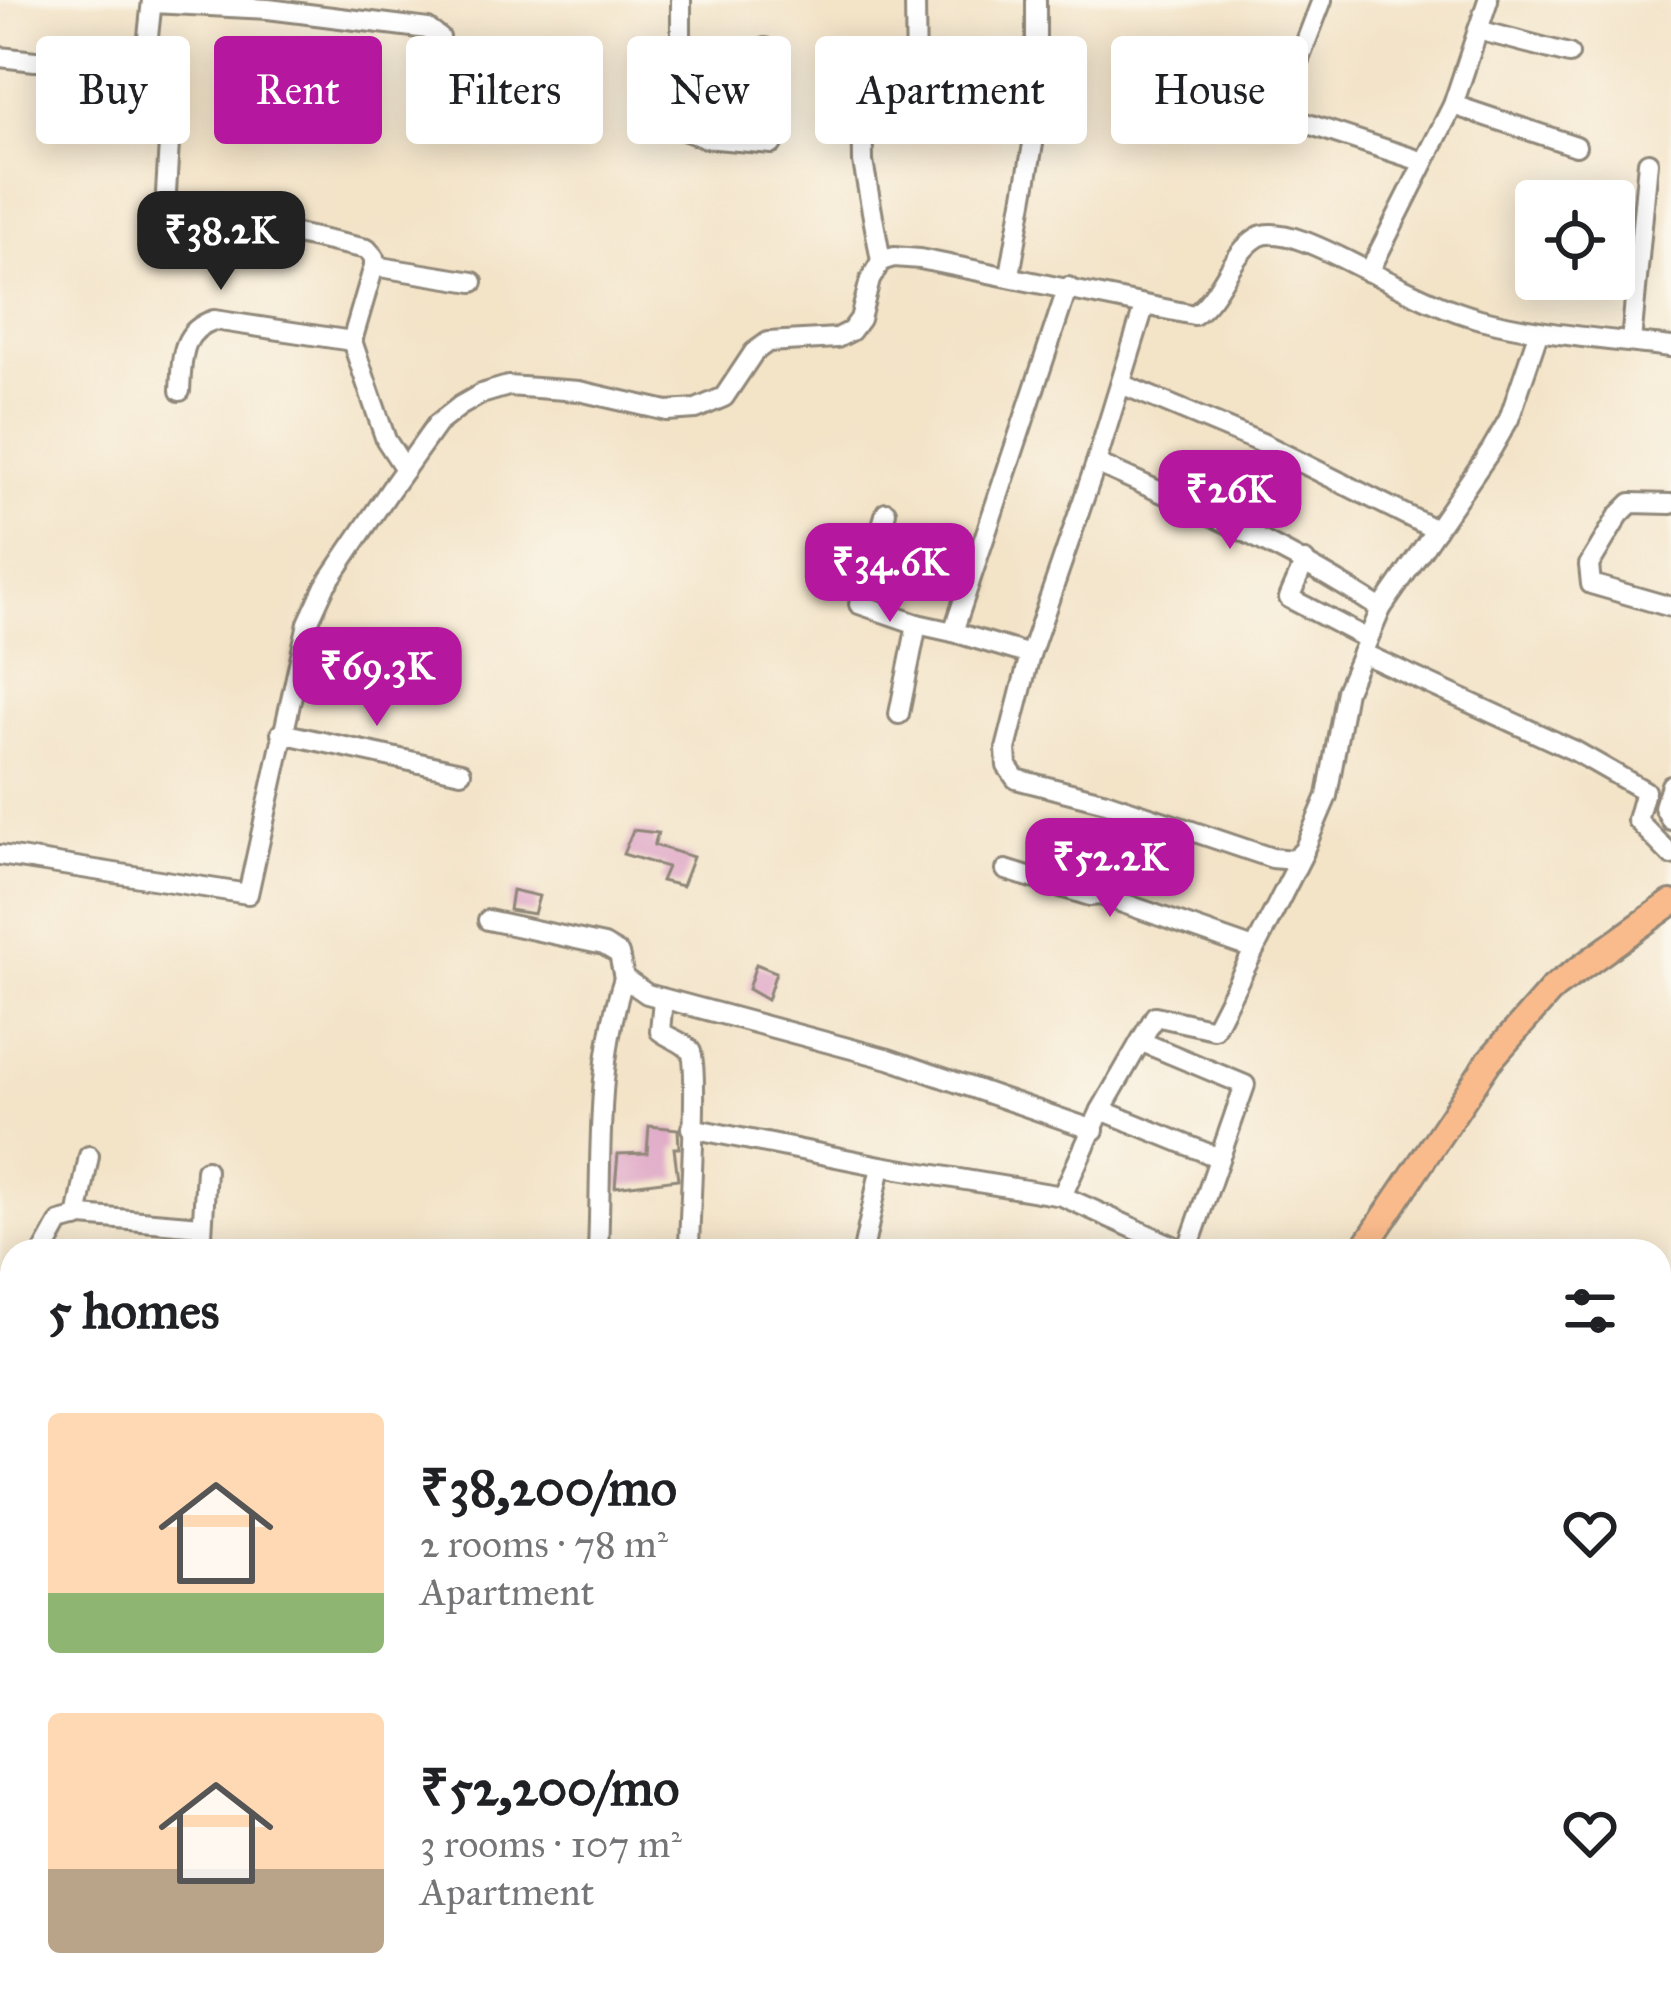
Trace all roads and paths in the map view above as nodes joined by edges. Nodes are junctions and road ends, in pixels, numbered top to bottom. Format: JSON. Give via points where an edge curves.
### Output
{"nodes":[{"id":1,"x":681,"y":0,"type":"edge"},
{"id":2,"x":915,"y":0,"type":"edge"},
{"id":3,"x":1036,"y":0,"type":"edge"},
{"id":4,"x":1322,"y":0,"type":"edge"},
{"id":5,"x":1488,"y":0,"type":"edge"},
{"id":6,"x":152,"y":1,"type":"edge"},
{"id":7,"x":1478,"y":30,"type":"junction"},
{"id":8,"x":148,"y":36,"type":"edge"},
{"id":9,"x":437,"y":36,"type":"edge"},
{"id":10,"x":681,"y":36,"type":"edge"},
{"id":11,"x":1308,"y":36,"type":"edge"},
{"id":12,"x":1569,"y":54,"type":"dead end"},
{"id":13,"x":0,"y":56,"type":"edge"},
{"id":14,"x":36,"y":61,"type":"edge"},
{"id":15,"x":1453,"y":105,"type":"junction"},
{"id":16,"x":1308,"y":124,"type":"edge"},
{"id":17,"x":169,"y":144,"type":"edge"},
{"id":18,"x":1576,"y":146,"type":"dead end"},
{"id":19,"x":1424,"y":162,"type":"junction"},
{"id":20,"x":1648,"y":162,"type":"dead end"},
{"id":21,"x":881,"y":261,"type":"junction"},
{"id":22,"x":374,"y":266,"type":"junction"},
{"id":23,"x":1369,"y":272,"type":"junction"},
{"id":24,"x":1010,"y":275,"type":"junction"},
{"id":25,"x":472,"y":282,"type":"dead end"},
{"id":26,"x":1069,"y":287,"type":"junction"},
{"id":27,"x":1144,"y":307,"type":"junction"},
{"id":28,"x":1539,"y":331,"type":"junction"},
{"id":29,"x":352,"y":341,"type":"junction"},
{"id":30,"x":1631,"y":342,"type":"junction"},
{"id":31,"x":1671,"y":347,"type":"edge"},
{"id":32,"x":1121,"y":383,"type":"junction"},
{"id":33,"x":180,"y":391,"type":"dead end"},
{"id":34,"x":1096,"y":464,"type":"junction"},
{"id":35,"x":405,"y":470,"type":"junction"},
{"id":36,"x":1671,"y":504,"type":"edge"},
{"id":37,"x":886,"y":512,"type":"dead end"},
{"id":38,"x":1436,"y":530,"type":"junction"},
{"id":39,"x":1305,"y":561,"type":"junction"},
{"id":40,"x":1671,"y":608,"type":"edge"},
{"id":41,"x":1382,"y":609,"type":"junction"},
{"id":42,"x":917,"y":624,"type":"junction"},
{"id":43,"x":953,"y":632,"type":"junction"},
{"id":44,"x":1365,"y":646,"type":"junction"},
{"id":45,"x":1030,"y":655,"type":"junction"},
{"id":46,"x":898,"y":714,"type":"dead end"},
{"id":47,"x":281,"y":733,"type":"junction"},
{"id":48,"x":461,"y":772,"type":"dead end"},
{"id":49,"x":1671,"y":785,"type":"edge"},
{"id":50,"x":1122,"y":808,"type":"junction"},
{"id":51,"x":1671,"y":820,"type":"edge"},
{"id":52,"x":1304,"y":850,"type":"junction"},
{"id":53,"x":0,"y":854,"type":"edge"},
{"id":54,"x":1671,"y":855,"type":"edge"},
{"id":55,"x":1006,"y":870,"type":"dead end"},
{"id":56,"x":1100,"y":895,"type":"junction"},
{"id":57,"x":1671,"y":903,"type":"edge"},
{"id":58,"x":488,"y":920,"type":"dead end"},
{"id":59,"x":1251,"y":948,"type":"junction"},
{"id":60,"x":624,"y":978,"type":"junction"},
{"id":61,"x":663,"y":999,"type":"junction"},
{"id":62,"x":1142,"y":1042,"type":"junction"},
{"id":63,"x":1101,"y":1109,"type":"junction"},
{"id":64,"x":691,"y":1128,"type":"junction"},
{"id":65,"x":1094,"y":1130,"type":"junction"},
{"id":66,"x":88,"y":1156,"type":"dead end"},
{"id":67,"x":1219,"y":1158,"type":"junction"},
{"id":68,"x":881,"y":1166,"type":"junction"},
{"id":69,"x":206,"y":1170,"type":"dead end"},
{"id":70,"x":1062,"y":1196,"type":"junction"},
{"id":71,"x":77,"y":1217,"type":"junction"},
{"id":72,"x":201,"y":1226,"type":"junction"},
{"id":73,"x":51,"y":1239,"type":"edge"},
{"id":74,"x":201,"y":1239,"type":"edge"},
{"id":75,"x":598,"y":1239,"type":"edge"},
{"id":76,"x":689,"y":1239,"type":"edge"},
{"id":77,"x":865,"y":1239,"type":"edge"},
{"id":78,"x":1159,"y":1239,"type":"edge"},
{"id":79,"x":1190,"y":1239,"type":"edge"},
{"id":80,"x":1370,"y":1239,"type":"edge"}],
"edges":[{"from":1,"to":10,"type":"street"},
{"from":2,"to":21,"type":"street","via":[[916,81],[871,83],[862,91],[863,162]]},
{"from":3,"to":24,"type":"street","via":[[1036,127]]},
{"from":4,"to":11,"type":"street"},
{"from":5,"to":7,"type":"street"},
{"from":6,"to":8,"type":"street"},
{"from":6,"to":9,"type":"street","via":[[268,8]]},
{"from":7,"to":12,"type":"street"},
{"from":7,"to":15,"type":"street"},
{"from":13,"to":14,"type":"street"},
{"from":15,"to":18,"type":"street"},
{"from":15,"to":19,"type":"street"},
{"from":16,"to":19,"type":"street"},
{"from":17,"to":22,"type":"street","via":[[170,220],[350,244],[367,249]]},
{"from":19,"to":23,"type":"street"},
{"from":20,"to":30,"type":"street"},
{"from":21,"to":24,"type":"street","via":[[920,259]]},
{"from":21,"to":35,"type":"street","via":[[851,332],[768,342],[724,397],[696,410],[508,386],[437,424]]},
{"from":22,"to":25,"type":"street"},
{"from":22,"to":29,"type":"street"},
{"from":23,"to":27,"type":"street","via":[[1292,238],[1260,236],[1194,315]]},
{"from":23,"to":28,"type":"street","via":[[1476,318]]},
{"from":24,"to":26,"type":"street"},
{"from":26,"to":27,"type":"street"},
{"from":26,"to":43,"type":"street"},
{"from":27,"to":32,"type":"street"},
{"from":28,"to":30,"type":"street"},
{"from":28,"to":38,"type":"street","via":[[1509,419]]},
{"from":29,"to":33,"type":"street","via":[[214,320],[197,325],[184,345]]},
{"from":29,"to":35,"type":"street","via":[[386,440]]},
{"from":30,"to":31,"type":"street"},
{"from":32,"to":34,"type":"street"},
{"from":32,"to":38,"type":"street","via":[[1262,442]]},
{"from":34,"to":39,"type":"street"},
{"from":34,"to":45,"type":"street"},
{"from":35,"to":47,"type":"street","via":[[325,586]]},
{"from":36,"to":40,"type":"street","via":[[1631,502],[1588,574],[1591,584]]},
{"from":37,"to":42,"type":"street","via":[[860,604]]},
{"from":38,"to":41,"type":"street"},
{"from":39,"to":41,"type":"street"},
{"from":39,"to":44,"type":"street","via":[[1289,598]]},
{"from":41,"to":44,"type":"street"},
{"from":42,"to":43,"type":"street"},
{"from":42,"to":46,"type":"street"},
{"from":43,"to":45,"type":"street"},
{"from":44,"to":52,"type":"street","via":[[1346,692],[1327,796]]},
{"from":44,"to":54,"type":"street","via":[[1645,791],[1637,820]]},
{"from":45,"to":50,"type":"street","via":[[1007,766],[1016,779]]},
{"from":47,"to":48,"type":"street"},
{"from":47,"to":53,"type":"street","via":[[248,894]]},
{"from":49,"to":51,"type":"street","via":[[1664,807]]},
{"from":50,"to":52,"type":"street","via":[[1272,859],[1294,860]]},
{"from":50,"to":56,"type":"street"},
{"from":52,"to":59,"type":"street"},
{"from":55,"to":56,"type":"street"},
{"from":56,"to":59,"type":"street"},
{"from":57,"to":80,"type":"main road","via":[[1554,987],[1489,1061]]},
{"from":58,"to":60,"type":"street","via":[[604,945],[619,954]]},
{"from":59,"to":62,"type":"street","via":[[1214,1029],[1155,1016]]},
{"from":60,"to":61,"type":"street"},
{"from":60,"to":75,"type":"street","via":[[604,1083]]},
{"from":61,"to":64,"type":"street","via":[[661,1031],[687,1046],[696,1069]]},
{"from":61,"to":65,"type":"street","via":[[890,1059]]},
{"from":62,"to":63,"type":"street"},
{"from":62,"to":67,"type":"street","via":[[1245,1084]]},
{"from":63,"to":65,"type":"street"},
{"from":63,"to":67,"type":"street"},
{"from":64,"to":68,"type":"street"},
{"from":64,"to":76,"type":"street"},
{"from":65,"to":70,"type":"street"},
{"from":66,"to":71,"type":"street"},
{"from":67,"to":79,"type":"street"},
{"from":68,"to":70,"type":"street"},
{"from":68,"to":77,"type":"street"},
{"from":69,"to":72,"type":"street"},
{"from":70,"to":78,"type":"street"},
{"from":71,"to":72,"type":"street"},
{"from":71,"to":73,"type":"street","via":[[60,1222]]},
{"from":72,"to":74,"type":"street"}]}
